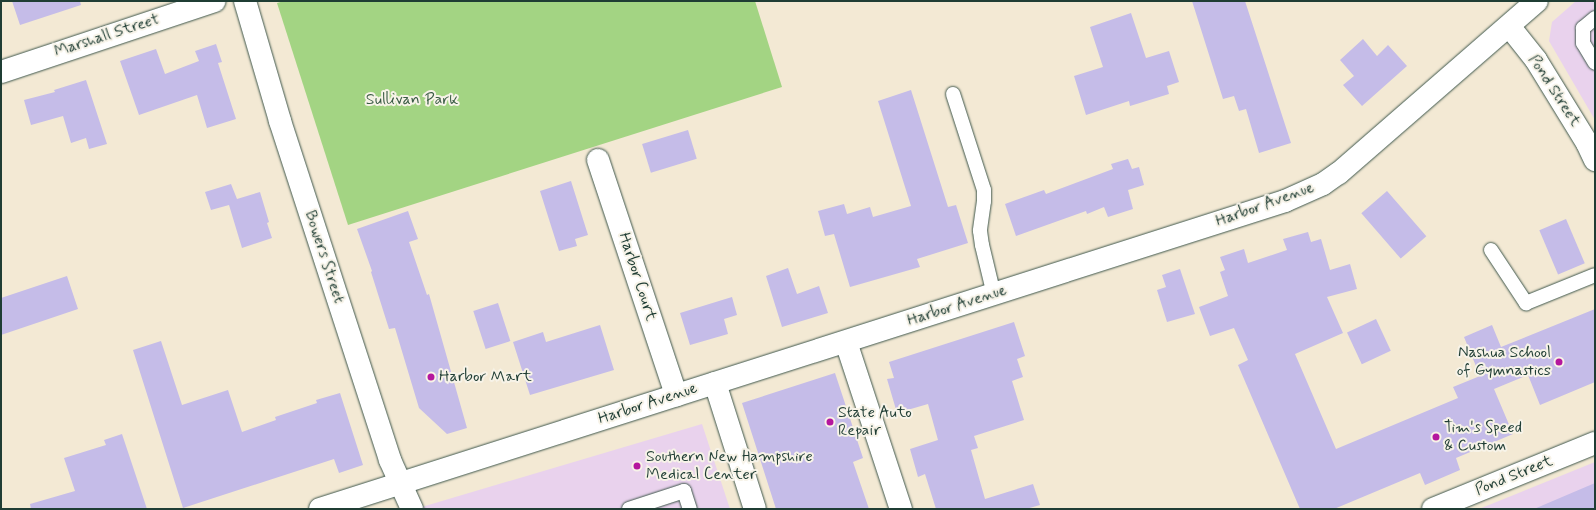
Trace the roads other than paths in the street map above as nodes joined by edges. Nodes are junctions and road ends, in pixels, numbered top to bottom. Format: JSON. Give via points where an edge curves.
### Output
{"nodes":[{"id":1,"x":214,"y":1,"type":"edge"},
{"id":2,"x":245,"y":1,"type":"edge"},
{"id":3,"x":1530,"y":4,"type":"edge"},
{"id":4,"x":1595,"y":18,"type":"edge"},
{"id":5,"x":1509,"y":26,"type":"junction"},
{"id":6,"x":1595,"y":63,"type":"edge"},
{"id":7,"x":1,"y":72,"type":"edge"},
{"id":8,"x":953,"y":94,"type":"dead end"},
{"id":9,"x":1592,"y":147,"type":"edge"},
{"id":10,"x":598,"y":160,"type":"dead end"},
{"id":11,"x":1492,"y":250,"type":"dead end"},
{"id":12,"x":1595,"y":275,"type":"edge"},
{"id":13,"x":994,"y":295,"type":"junction"},
{"id":14,"x":846,"y":342,"type":"junction"},
{"id":15,"x":715,"y":383,"type":"junction"},
{"id":16,"x":676,"y":395,"type":"junction"},
{"id":17,"x":1595,"y":443,"type":"edge"},
{"id":18,"x":399,"y":484,"type":"junction"},
{"id":19,"x":334,"y":507,"type":"edge"},
{"id":20,"x":412,"y":509,"type":"edge"},
{"id":21,"x":629,"y":509,"type":"edge"},
{"id":22,"x":690,"y":509,"type":"edge"},
{"id":23,"x":755,"y":509,"type":"edge"},
{"id":24,"x":900,"y":509,"type":"edge"},
{"id":25,"x":1433,"y":509,"type":"edge"}],
"edges":[{"from":1,"to":7,"type":"street","name":"Marshall Street"},
{"from":2,"to":18,"type":"street","name":"Bowers Street","via":[[280,121]]},
{"from":3,"to":5,"type":"street","name":"Harbor Avenue"},
{"from":4,"to":6,"type":"lane","via":[[1583,28],[1583,43]]},
{"from":5,"to":9,"type":"street","name":"Pond Street","via":[[1536,60]]},
{"from":5,"to":13,"type":"street","name":"Harbor Avenue","via":[[1354,161],[1323,184],[1285,201]]},
{"from":8,"to":13,"type":"lane","via":[[984,190],[981,238]]},
{"from":10,"to":16,"type":"street","name":"Harbor Court"},
{"from":11,"to":12,"type":"lane","via":[[1526,303]]},
{"from":13,"to":14,"type":"street","name":"Harbor Avenue"},
{"from":14,"to":15,"type":"street","name":"Harbor Avenue"},
{"from":14,"to":24,"type":"street"},
{"from":15,"to":16,"type":"street","name":"Harbor Avenue"},
{"from":15,"to":23,"type":"street"},
{"from":16,"to":18,"type":"street","name":"Harbor Avenue"},
{"from":17,"to":25,"type":"street","name":"Pond Street"},
{"from":18,"to":19,"type":"street","name":"Harbor Avenue"},
{"from":18,"to":20,"type":"street","name":"Bowers Street"},
{"from":21,"to":22,"type":"lane","via":[[684,491]]}]}
